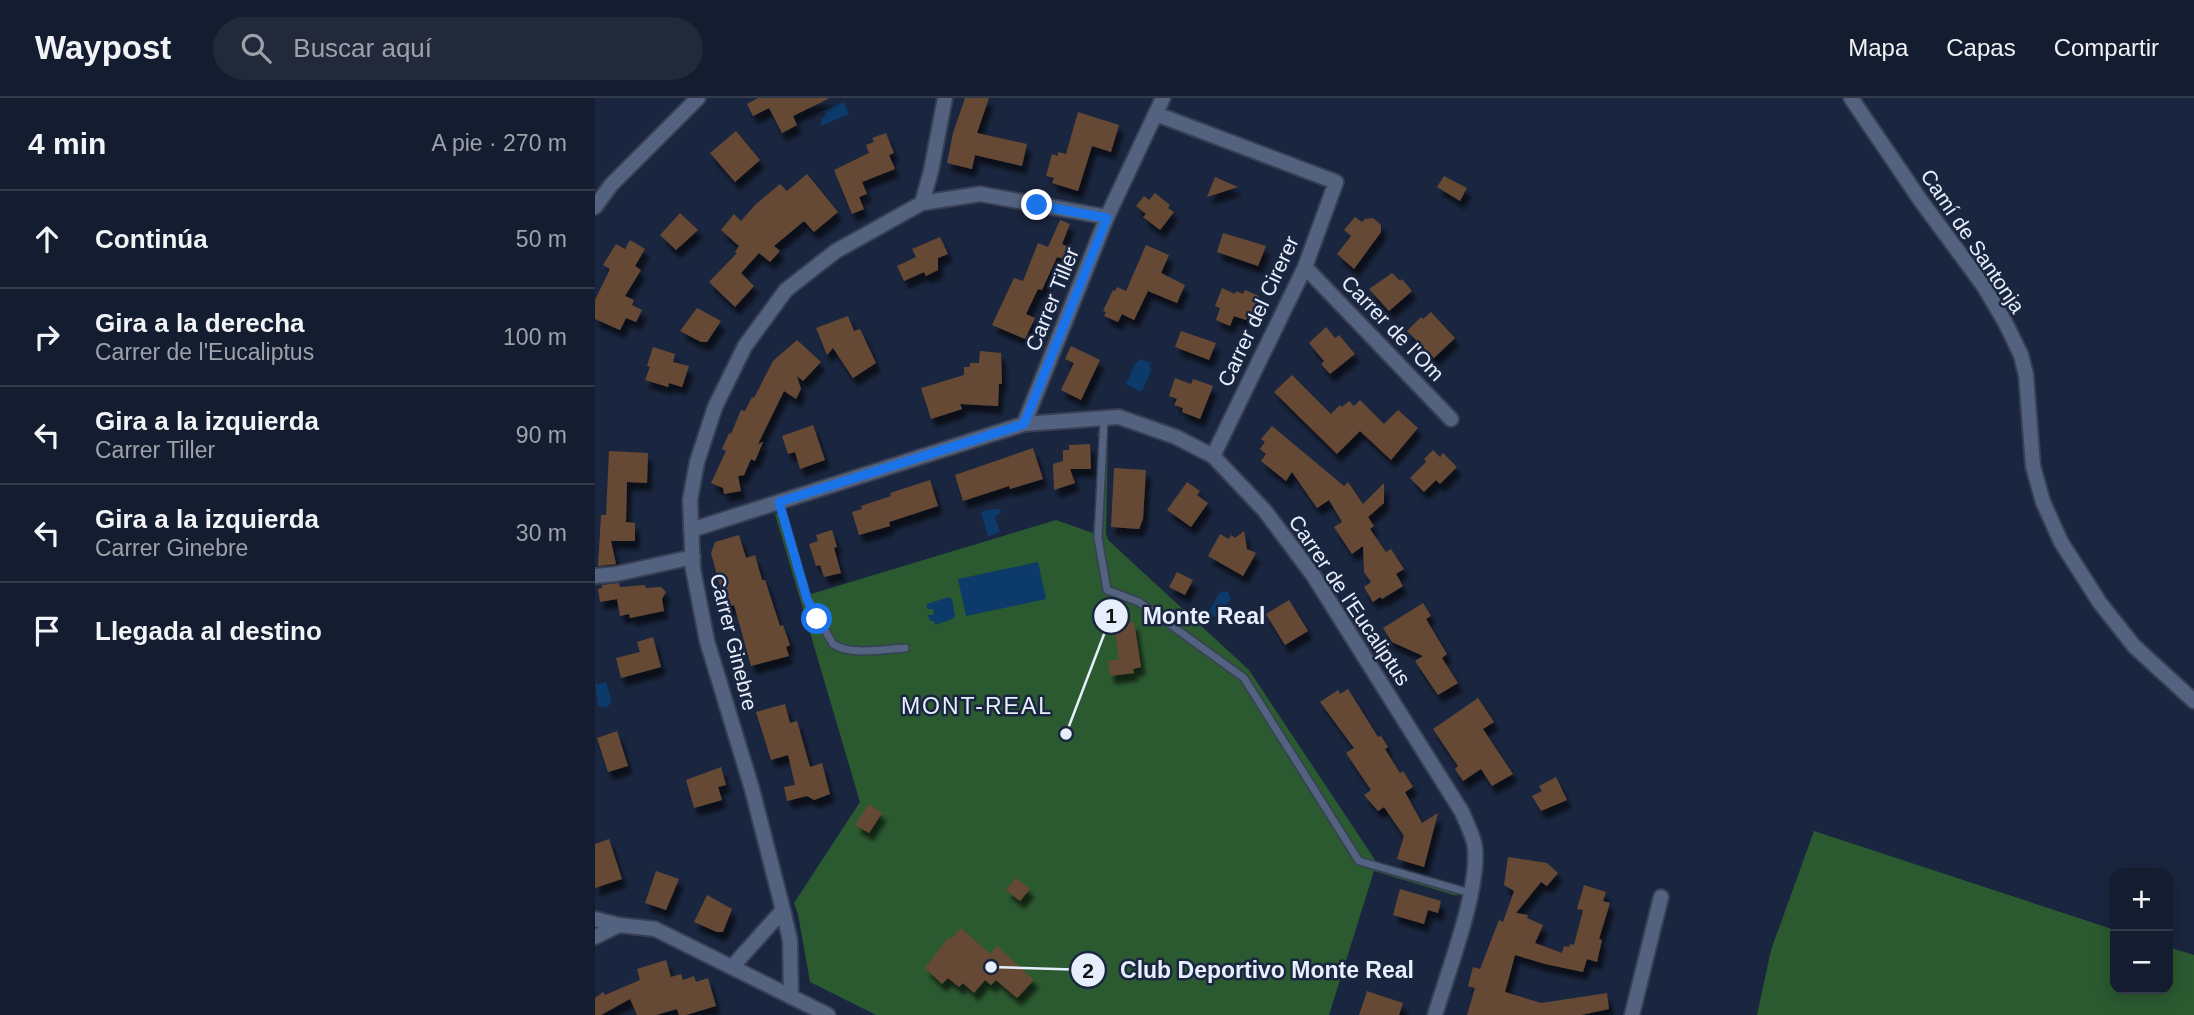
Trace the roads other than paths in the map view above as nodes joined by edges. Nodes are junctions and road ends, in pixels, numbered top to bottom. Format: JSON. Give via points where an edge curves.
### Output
{"nodes":[{"id":1,"x":698,"y":98,"type":"edge"},
{"id":2,"x":945,"y":98,"type":"edge"},
{"id":3,"x":1163,"y":98,"type":"edge"},
{"id":4,"x":1851,"y":98,"type":"edge"},
{"id":5,"x":1156,"y":114,"type":"junction"},
{"id":6,"x":922,"y":204,"type":"junction"},
{"id":7,"x":595,"y":206,"type":"edge"},
{"id":8,"x":1107,"y":218,"type":"junction"},
{"id":9,"x":1305,"y":267,"type":"junction"},
{"id":10,"x":1104,"y":419,"type":"junction"},
{"id":11,"x":1451,"y":419,"type":"dead end"},
{"id":12,"x":1024,"y":424,"type":"junction"},
{"id":13,"x":1213,"y":456,"type":"junction"},
{"id":14,"x":779,"y":502,"type":"junction"},
{"id":15,"x":691,"y":530,"type":"junction"},
{"id":16,"x":692,"y":557,"type":"junction"},
{"id":17,"x":595,"y":576,"type":"edge"},
{"id":18,"x":905,"y":648,"type":"dead end"},
{"id":19,"x":2194,"y":701,"type":"edge"},
{"id":20,"x":1470,"y":893,"type":"junction"},
{"id":21,"x":1661,"y":897,"type":"dead end"},
{"id":22,"x":783,"y":910,"type":"junction"},
{"id":23,"x":595,"y":919,"type":"edge"},
{"id":24,"x":619,"y":925,"type":"junction"},
{"id":25,"x":595,"y":937,"type":"edge"},
{"id":26,"x":732,"y":967,"type":"junction"},
{"id":27,"x":791,"y":997,"type":"junction"},
{"id":28,"x":828,"y":1015,"type":"edge"},
{"id":29,"x":1435,"y":1015,"type":"edge"},
{"id":30,"x":1632,"y":1015,"type":"edge"}],
"edges":[{"from":1,"to":7,"type":"street"},
{"from":2,"to":6,"type":"street"},
{"from":3,"to":5,"type":"street","name":"Carrer Tiller"},
{"from":4,"to":19,"type":"street","name":"Camí de Santonja","via":[[1983,285],[2016,344],[2026,375],[2033,466],[2061,542],[2134,646]]},
{"from":5,"to":8,"type":"street","name":"Carrer Tiller"},
{"from":5,"to":9,"type":"street","name":"Carrer del Cirerer","via":[[1336,182]]},
{"from":6,"to":8,"type":"street","name":"Carrer Ginebre","via":[[980,194]]},
{"from":6,"to":15,"type":"street","name":"Carrer Ginebre","via":[[836,251],[786,290],[745,346],[715,407],[697,462],[690,500]]},
{"from":8,"to":12,"type":"street","name":"Carrer Tiller"},
{"from":9,"to":11,"type":"street","name":"Carrer de l'Om"},
{"from":9,"to":13,"type":"street","name":"Carrer del Cirerer"},
{"from":10,"to":12,"type":"street","name":"Carrer de l'Eucaliptus"},
{"from":10,"to":13,"type":"street","name":"Carrer de l'Eucaliptus","via":[[1119,417]]},
{"from":10,"to":20,"type":"lane","via":[[1098,538],[1107,590],[1139,601],[1244,678],[1359,861]]},
{"from":12,"to":14,"type":"street","name":"Carrer de l'Eucaliptus"},
{"from":13,"to":20,"type":"street","name":"Carrer de l'Eucaliptus","via":[[1265,511],[1313,575],[1462,812],[1475,846]]},
{"from":14,"to":15,"type":"street","name":"Carrer de l'Eucaliptus"},
{"from":14,"to":18,"type":"lane","via":[[807,599],[832,644],[851,650]]},
{"from":15,"to":16,"type":"street","name":"Carrer Ginebre"},
{"from":16,"to":17,"type":"street"},
{"from":16,"to":22,"type":"street","name":"Carrer Ginebre","via":[[707,641],[753,789]]},
{"from":20,"to":29,"type":"street","name":"Carrer de l'Eucaliptus"},
{"from":21,"to":30,"type":"street"},
{"from":22,"to":26,"type":"street"},
{"from":22,"to":27,"type":"street","name":"Carrer Ginebre"},
{"from":23,"to":24,"type":"street"},
{"from":24,"to":25,"type":"street"},
{"from":24,"to":26,"type":"street","via":[[655,929]]},
{"from":26,"to":27,"type":"street"},
{"from":27,"to":28,"type":"street"}]}
